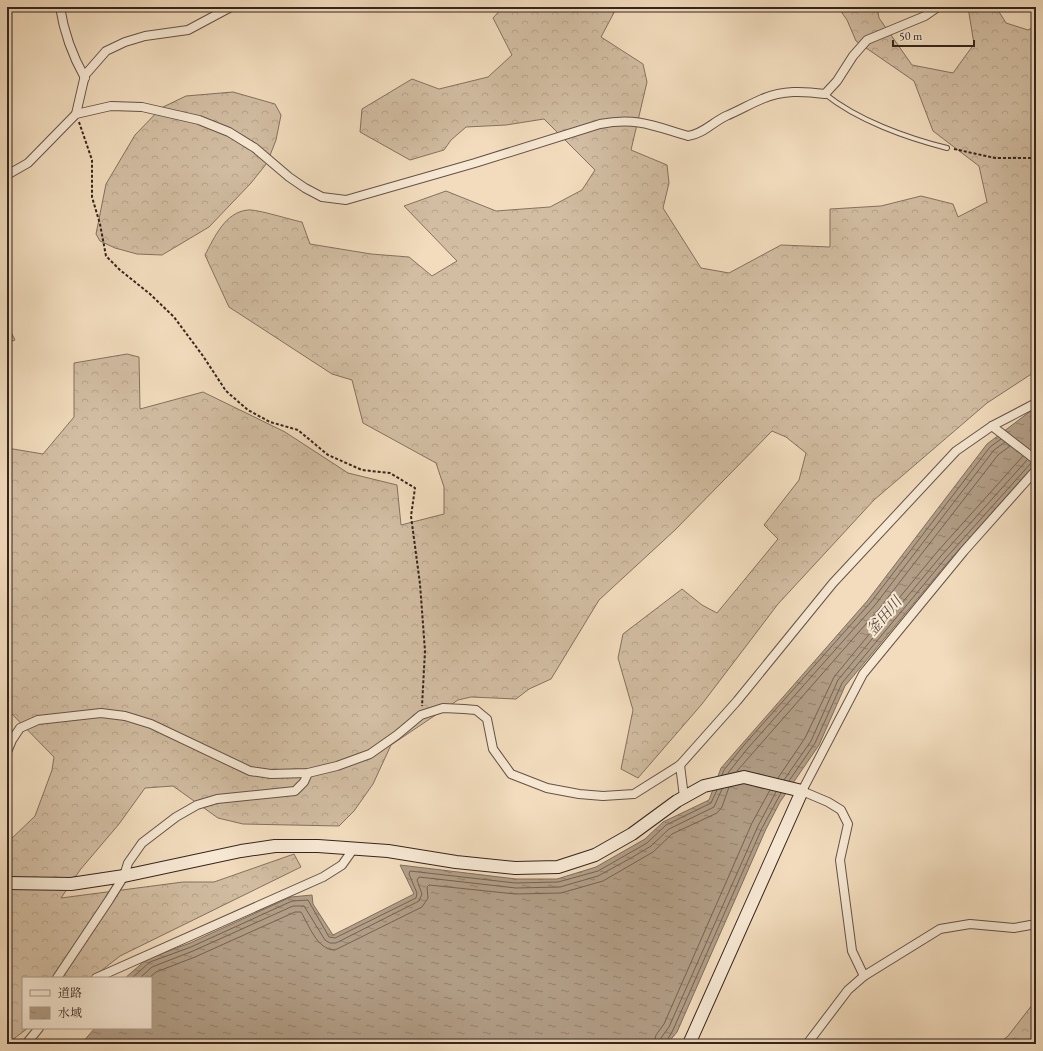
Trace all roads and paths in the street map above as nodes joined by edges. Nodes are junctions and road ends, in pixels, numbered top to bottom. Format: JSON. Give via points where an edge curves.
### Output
{"nodes":[{"id":1,"x":60,"y":7,"type":"edge"},
{"id":2,"x":231,"y":7,"type":"edge"},
{"id":3,"x":938,"y":7,"type":"edge"},
{"id":4,"x":85,"y":78,"type":"junction"},
{"id":5,"x":825,"y":94,"type":"junction"},
{"id":6,"x":76,"y":114,"type":"junction"},
{"id":7,"x":947,"y":148,"type":"joint"},
{"id":8,"x":1036,"y":158,"type":"edge"},
{"id":9,"x":7,"y":175,"type":"edge"},
{"id":10,"x":1036,"y":403,"type":"edge"},
{"id":11,"x":992,"y":426,"type":"junction"},
{"id":12,"x":1036,"y":460,"type":"edge"},
{"id":13,"x":1036,"y":470,"type":"edge"},
{"id":14,"x":421,"y":715,"type":"junction"},
{"id":15,"x":7,"y":752,"type":"edge"},
{"id":16,"x":680,"y":765,"type":"junction"},
{"id":17,"x":308,"y":773,"type":"junction"},
{"id":18,"x":802,"y":791,"type":"junction"},
{"id":19,"x":684,"y":797,"type":"junction"},
{"id":20,"x":354,"y":848,"type":"junction"},
{"id":21,"x":124,"y":876,"type":"junction"},
{"id":22,"x":7,"y":883,"type":"edge"},
{"id":23,"x":1036,"y":924,"type":"edge"},
{"id":24,"x":864,"y":976,"type":"junction"},
{"id":25,"x":58,"y":977,"type":"edge"},
{"id":26,"x":98,"y":977,"type":"edge"},
{"id":27,"x":38,"y":1029,"type":"edge"},
{"id":28,"x":26,"y":1044,"type":"edge"},
{"id":29,"x":690,"y":1044,"type":"edge"},
{"id":30,"x":807,"y":1044,"type":"edge"}],
"edges":[{"from":1,"to":4,"type":"street","via":[[63,27]]},
{"from":2,"to":4,"type":"street","via":[[188,30],[145,36],[124,42],[106,51]]},
{"from":3,"to":5,"type":"street","via":[[925,16],[867,40]]},
{"from":4,"to":6,"type":"street"},
{"from":5,"to":6,"type":"street","via":[[799,91],[762,99],[726,116],[696,135],[688,136],[636,121],[600,124],[346,200],[322,197],[288,177],[255,148],[199,120],[142,107],[111,106]]},
{"from":5,"to":7,"type":"lane","via":[[839,105],[895,132]]},
{"from":6,"to":9,"type":"street","via":[[28,163]]},
{"from":6,"to":14,"type":"path","via":[[92,160],[92,197],[106,256],[174,317],[226,391],[248,410],[270,422],[298,430],[328,455],[362,470],[390,473],[415,488],[411,516],[425,651]]},
{"from":7,"to":8,"type":"path","via":[[995,158]]},
{"from":10,"to":11,"type":"street"},
{"from":11,"to":12,"type":"street"},
{"from":11,"to":16,"type":"street","via":[[956,450],[833,583],[737,701]]},
{"from":13,"to":18,"type":"street","via":[[964,551],[863,674]]},
{"from":14,"to":16,"type":"street","via":[[443,708],[476,710],[487,719],[494,749],[511,774],[547,788],[603,796],[634,794]]},
{"from":14,"to":17,"type":"street","via":[[370,754]]},
{"from":15,"to":17,"type":"street","via":[[20,728],[38,720],[101,714],[125,716],[151,724],[250,771],[271,774]]},
{"from":16,"to":19,"type":"street"},
{"from":17,"to":21,"type":"street","via":[[304,782],[295,791],[217,799],[196,805],[142,843],[128,862]]},
{"from":18,"to":19,"type":"street","via":[[790,786],[744,777],[704,786]]},
{"from":18,"to":24,"type":"street","via":[[841,810],[848,824],[840,860],[852,951]]},
{"from":18,"to":29,"type":"street"},
{"from":19,"to":20,"type":"street","via":[[632,834],[595,855],[558,867],[514,868]]},
{"from":20,"to":21,"type":"street","via":[[275,846]]},
{"from":20,"to":26,"type":"street","via":[[342,865],[323,876]]},
{"from":21,"to":22,"type":"street","via":[[71,884]]},
{"from":21,"to":25,"type":"street"},
{"from":23,"to":24,"type":"street","via":[[1014,928],[970,924],[940,929]]},
{"from":24,"to":30,"type":"street","via":[[848,990]]},
{"from":27,"to":28,"type":"street"}]}
